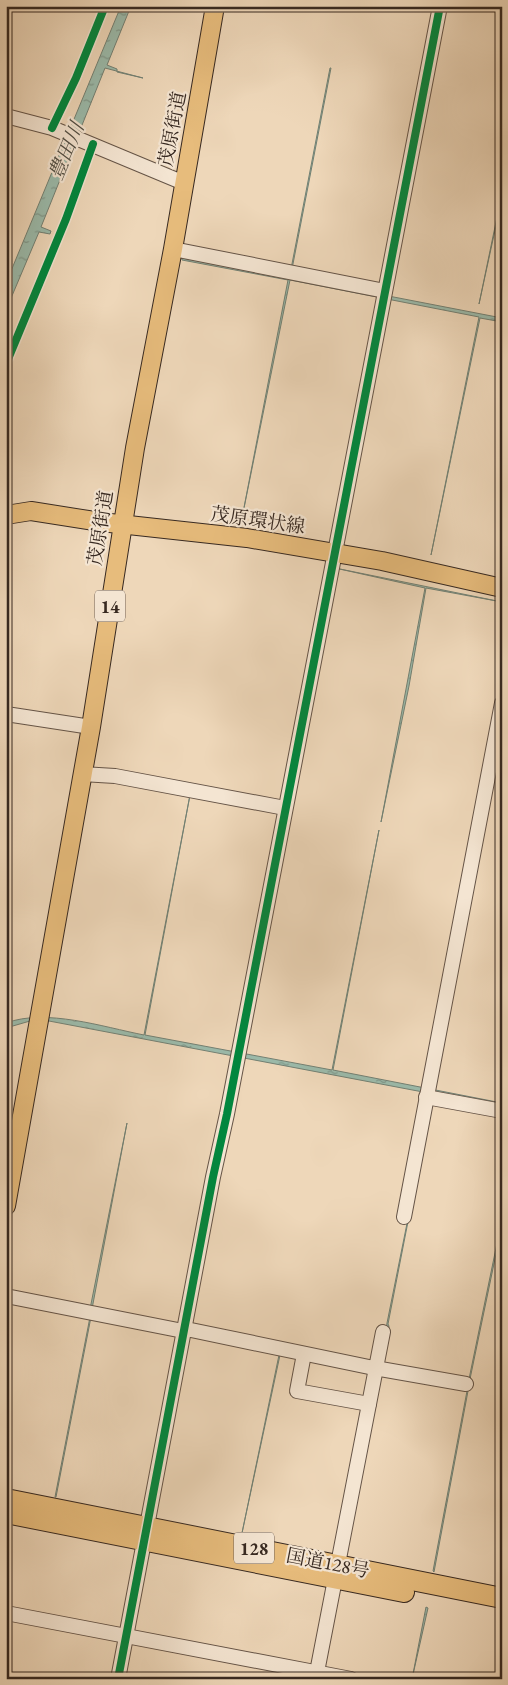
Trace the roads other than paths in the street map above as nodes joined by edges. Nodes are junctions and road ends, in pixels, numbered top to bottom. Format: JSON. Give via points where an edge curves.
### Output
{"nodes":[{"id":1,"x":215,"y":6,"type":"edge"},
{"id":2,"x":440,"y":6,"type":"edge"},
{"id":3,"x":6,"y":116,"type":"edge"},
{"id":4,"x":184,"y":183,"type":"junction"},
{"id":5,"x":174,"y":249,"type":"junction"},
{"id":6,"x":385,"y":290,"type":"junction"},
{"id":7,"x":6,"y":515,"type":"edge"},
{"id":8,"x":124,"y":524,"type":"junction"},
{"id":9,"x":334,"y":552,"type":"junction"},
{"id":10,"x":502,"y":588,"type":"edge"},
{"id":11,"x":502,"y":703,"type":"edge"},
{"id":12,"x":6,"y":714,"type":"edge"},
{"id":13,"x":91,"y":727,"type":"junction"},
{"id":14,"x":82,"y":774,"type":"junction"},
{"id":15,"x":285,"y":808,"type":"junction"},
{"id":16,"x":426,"y":1097,"type":"junction"},
{"id":17,"x":502,"y":1111,"type":"edge"},
{"id":18,"x":6,"y":1206,"type":"edge"},
{"id":19,"x":404,"y":1217,"type":"dead end"},
{"id":20,"x":6,"y":1296,"type":"edge"},
{"id":21,"x":185,"y":1330,"type":"junction"},
{"id":22,"x":383,"y":1332,"type":"dead end"},
{"id":23,"x":304,"y":1354,"type":"junction"},
{"id":24,"x":376,"y":1368,"type":"junction"},
{"id":25,"x":466,"y":1384,"type":"dead end"},
{"id":26,"x":369,"y":1404,"type":"junction"},
{"id":27,"x":6,"y":1499,"type":"edge"},
{"id":28,"x":6,"y":1513,"type":"edge"},
{"id":29,"x":146,"y":1534,"type":"junction"},
{"id":30,"x":336,"y":1571,"type":"junction"},
{"id":31,"x":502,"y":1598,"type":"edge"},
{"id":32,"x":502,"y":1612,"type":"edge"},
{"id":33,"x":6,"y":1613,"type":"edge"},
{"id":34,"x":126,"y":1636,"type":"junction"},
{"id":35,"x":317,"y":1672,"type":"junction"},
{"id":36,"x":118,"y":1679,"type":"edge"},
{"id":37,"x":351,"y":1679,"type":"edge"}],
"edges":[{"from":1,"to":4,"type":"main road","name":"茂原街道","number":"14"},
{"from":2,"to":6,"type":"street"},
{"from":3,"to":4,"type":"street","via":[[52,128]]},
{"from":4,"to":5,"type":"main road","name":"茂原街道","number":"14"},
{"from":5,"to":6,"type":"street"},
{"from":5,"to":8,"type":"main road","name":"茂原街道","number":"14","via":[[135,448]]},
{"from":6,"to":9,"type":"street"},
{"from":7,"to":8,"type":"main road","name":"茂原環状線","via":[[31,511]]},
{"from":8,"to":9,"type":"main road","name":"茂原環状線"},
{"from":8,"to":13,"type":"main road","name":"茂原街道","number":"14"},
{"from":9,"to":10,"type":"main road","name":"茂原環状線"},
{"from":9,"to":15,"type":"street"},
{"from":11,"to":16,"type":"street"},
{"from":12,"to":13,"type":"street"},
{"from":13,"to":14,"type":"main road","name":"茂原街道","number":"14"},
{"from":14,"to":15,"type":"street","via":[[106,775]]},
{"from":14,"to":18,"type":"main road","name":"茂原街道","number":"14"},
{"from":15,"to":21,"type":"street"},
{"from":16,"to":17,"type":"street"},
{"from":16,"to":19,"type":"street"},
{"from":20,"to":21,"type":"street"},
{"from":21,"to":23,"type":"street","via":[[277,1346]]},
{"from":21,"to":29,"type":"street"},
{"from":22,"to":24,"type":"street"},
{"from":23,"to":24,"type":"street"},
{"from":23,"to":26,"type":"street","via":[[297,1391]]},
{"from":24,"to":25,"type":"street"},
{"from":24,"to":26,"type":"street"},
{"from":26,"to":30,"type":"street"},
{"from":27,"to":29,"type":"highway","name":"国道128号","number":"128"},
{"from":28,"to":29,"type":"highway","name":"国道128号","number":"128"},
{"from":29,"to":30,"type":"highway","name":"国道128号","number":"128"},
{"from":29,"to":34,"type":"street"},
{"from":30,"to":31,"type":"highway","name":"国道128号","number":"128"},
{"from":30,"to":32,"type":"highway","name":"国道128号","number":"128"},
{"from":30,"to":35,"type":"street"},
{"from":33,"to":34,"type":"street"},
{"from":34,"to":35,"type":"street"},
{"from":34,"to":36,"type":"street"},
{"from":35,"to":37,"type":"street"}]}
